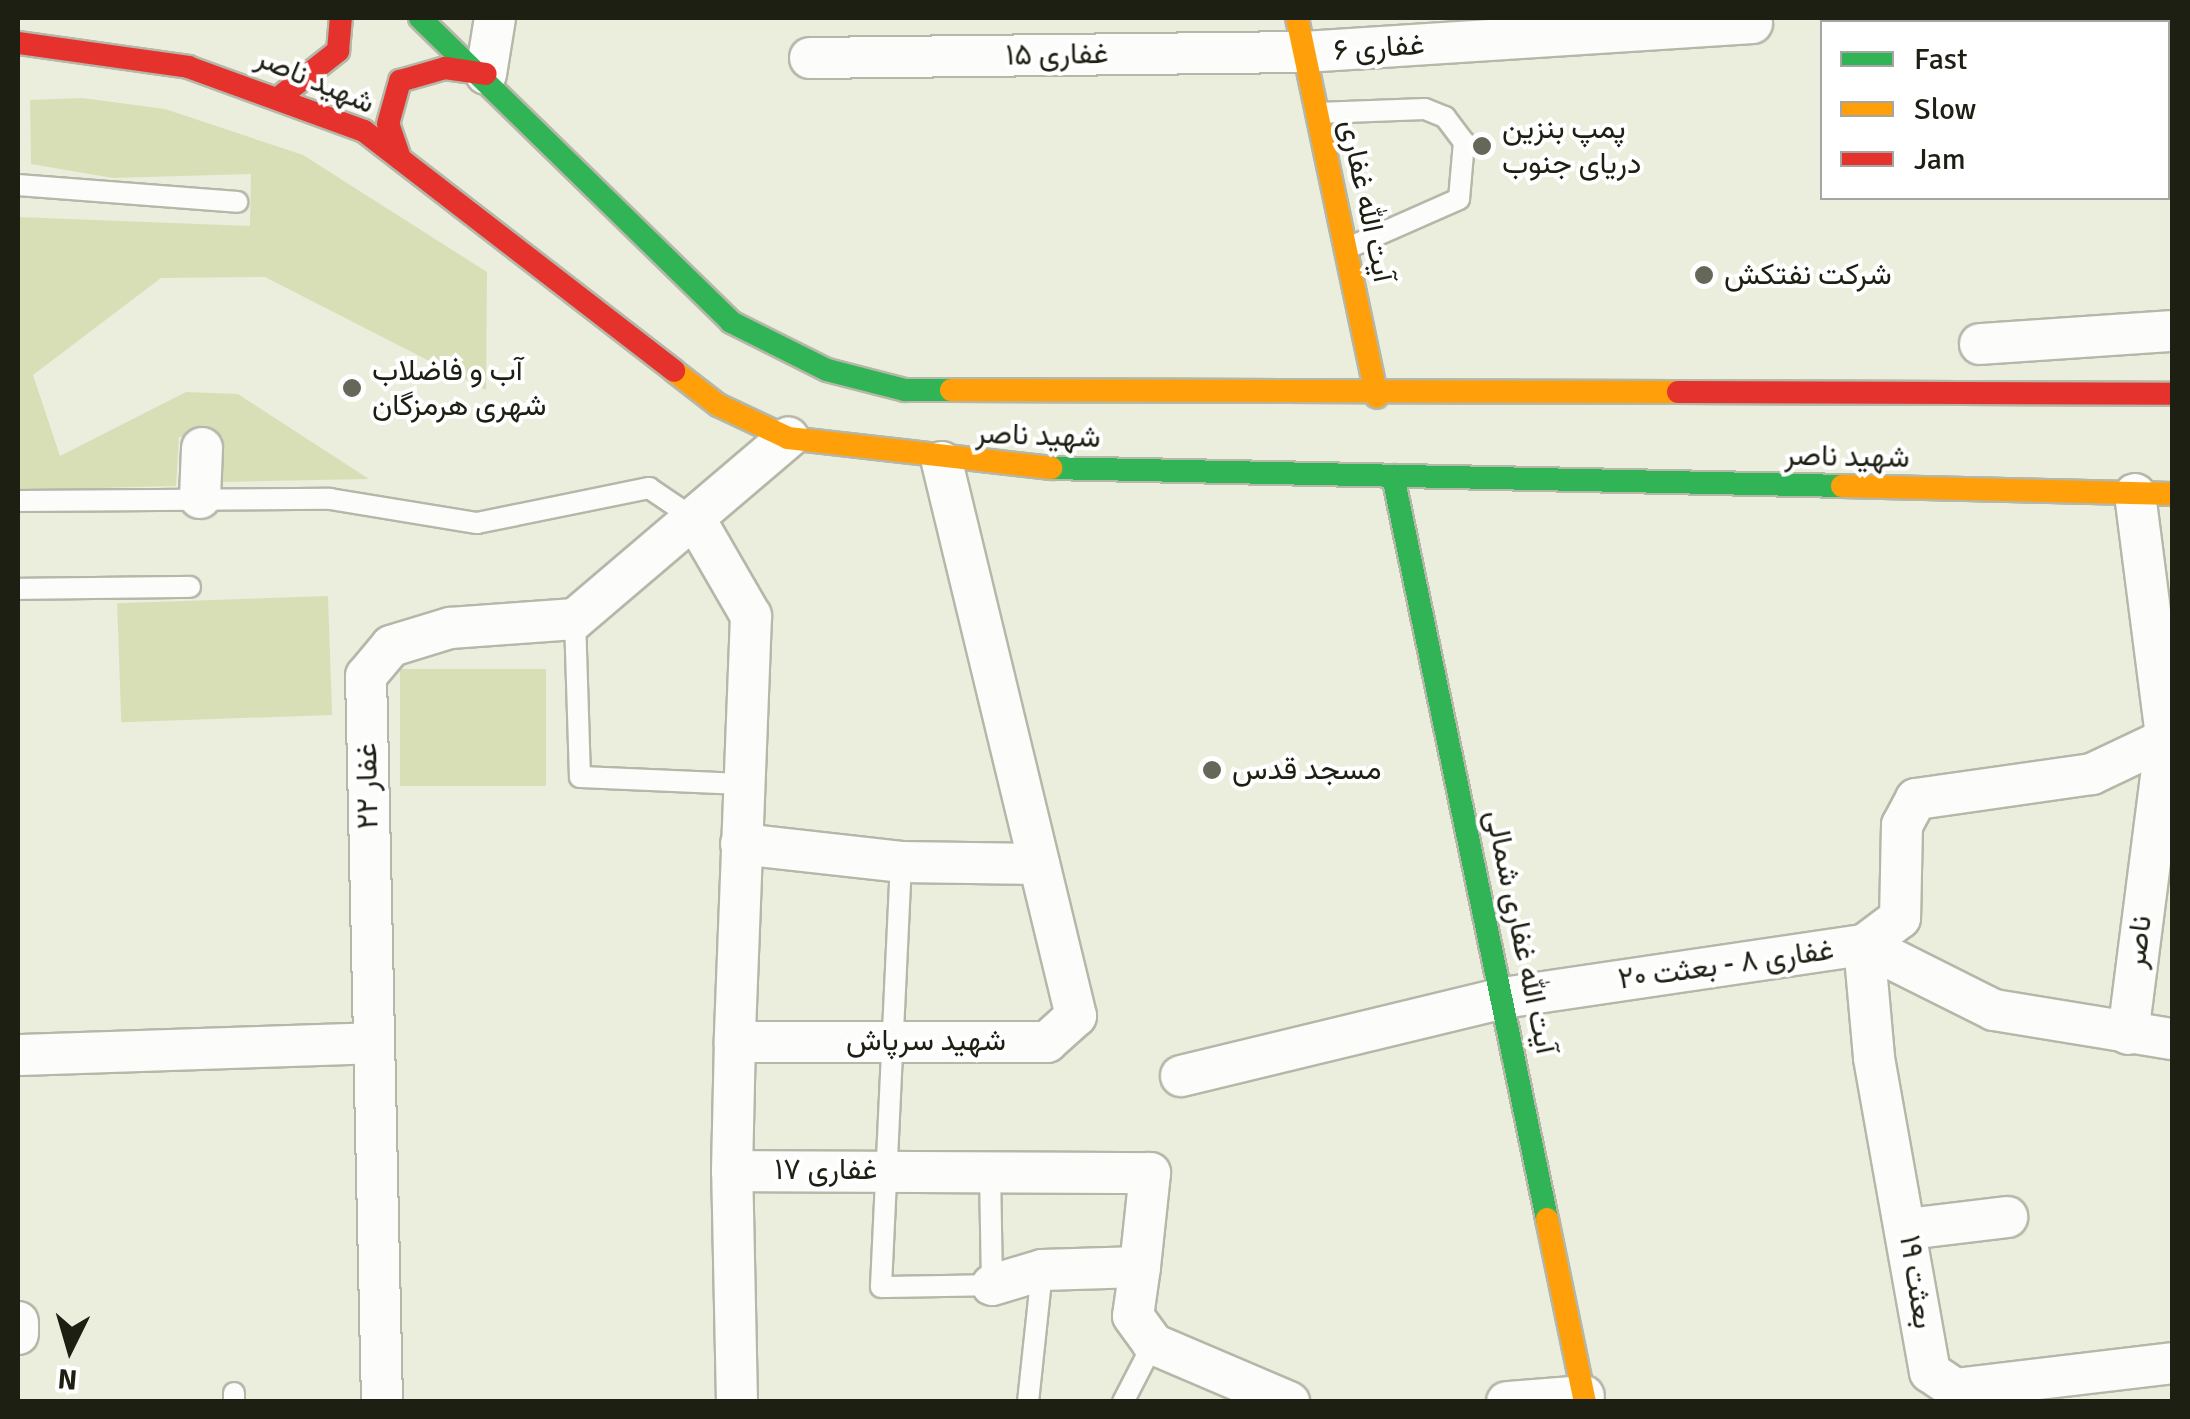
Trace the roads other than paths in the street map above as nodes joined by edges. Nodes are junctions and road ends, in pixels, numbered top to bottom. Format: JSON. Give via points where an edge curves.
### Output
{"nodes":[{"id":1,"x":342,"y":18,"type":"edge"},
{"id":2,"x":420,"y":18,"type":"edge"},
{"id":3,"x":495,"y":18,"type":"edge"},
{"id":4,"x":1752,"y":24,"type":"dead end"},
{"id":5,"x":1301,"y":35,"type":"edge"},
{"id":6,"x":18,"y":43,"type":"edge"},
{"id":7,"x":810,"y":58,"type":"dead end"},
{"id":8,"x":486,"y":74,"type":"junction"},
{"id":9,"x":281,"y":96,"type":"junction"},
{"id":10,"x":1317,"y":113,"type":"junction"},
{"id":11,"x":400,"y":158,"type":"junction"},
{"id":12,"x":18,"y":185,"type":"edge"},
{"id":13,"x":237,"y":202,"type":"dead end"},
{"id":14,"x":1346,"y":249,"type":"junction"},
{"id":15,"x":2172,"y":331,"type":"edge"},
{"id":16,"x":1980,"y":344,"type":"dead end"},
{"id":17,"x":2172,"y":394,"type":"edge"},
{"id":18,"x":1377,"y":397,"type":"junction"},
{"id":19,"x":788,"y":438,"type":"junction"},
{"id":20,"x":202,"y":448,"type":"dead end"},
{"id":21,"x":942,"y":462,"type":"junction"},
{"id":22,"x":1393,"y":476,"type":"junction"},
{"id":23,"x":2154,"y":494,"type":"edge"},
{"id":24,"x":200,"y":498,"type":"junction"},
{"id":25,"x":18,"y":501,"type":"edge"},
{"id":26,"x":695,"y":519,"type":"junction"},
{"id":27,"x":190,"y":587,"type":"dead end"},
{"id":28,"x":18,"y":589,"type":"edge"},
{"id":29,"x":575,"y":618,"type":"junction"},
{"id":30,"x":2169,"y":736,"type":"edge"},
{"id":31,"x":743,"y":784,"type":"junction"},
{"id":32,"x":741,"y":844,"type":"junction"},
{"id":33,"x":901,"y":862,"type":"junction"},
{"id":34,"x":1039,"y":864,"type":"junction"},
{"id":35,"x":2160,"y":875,"type":"edge"},
{"id":36,"x":1864,"y":945,"type":"junction"},
{"id":37,"x":1504,"y":998,"type":"junction"},
{"id":38,"x":2128,"y":1034,"type":"junction"},
{"id":39,"x":2172,"y":1038,"type":"edge"},
{"id":40,"x":892,"y":1040,"type":"junction"},
{"id":41,"x":735,"y":1042,"type":"junction"},
{"id":42,"x":374,"y":1043,"type":"junction"},
{"id":43,"x":18,"y":1056,"type":"edge"},
{"id":44,"x":1181,"y":1076,"type":"dead end"},
{"id":45,"x":887,"y":1170,"type":"junction"},
{"id":46,"x":990,"y":1170,"type":"junction"},
{"id":47,"x":732,"y":1171,"type":"junction"},
{"id":48,"x":2006,"y":1218,"type":"dead end"},
{"id":49,"x":1908,"y":1229,"type":"junction"},
{"id":50,"x":1140,"y":1267,"type":"junction"},
{"id":51,"x":1042,"y":1270,"type":"junction"},
{"id":52,"x":992,"y":1285,"type":"junction"},
{"id":53,"x":18,"y":1322,"type":"edge"},
{"id":54,"x":18,"y":1334,"type":"edge"},
{"id":55,"x":1153,"y":1344,"type":"junction"},
{"id":56,"x":2172,"y":1362,"type":"edge"},
{"id":57,"x":1956,"y":1395,"type":"edge"},
{"id":58,"x":1585,"y":1399,"type":"edge"},
{"id":59,"x":382,"y":1402,"type":"edge"},
{"id":60,"x":737,"y":1402,"type":"edge"},
{"id":61,"x":1028,"y":1402,"type":"edge"},
{"id":62,"x":1123,"y":1402,"type":"edge"},
{"id":63,"x":1289,"y":1402,"type":"edge"},
{"id":64,"x":1507,"y":1402,"type":"edge"}],
"edges":[{"from":1,"to":9,"type":"main road","via":[[338,51]]},
{"from":2,"to":8,"type":"main road","name":"شهید ناصر"},
{"from":3,"to":8,"type":"street"},
{"from":4,"to":5,"type":"street","name":"غفاری ۶"},
{"from":5,"to":7,"type":"street","name":"غفاری ۱۵"},
{"from":5,"to":10,"type":"main road","name":"آیت الله غفاری"},
{"from":6,"to":9,"type":"main road","name":"شهید ناصر","via":[[120,53]]},
{"from":8,"to":11,"type":"main road","via":[[445,68],[400,82],[388,124]]},
{"from":8,"to":18,"type":"main road","name":"شهید ناصر","via":[[731,322],[827,370],[905,390]]},
{"from":9,"to":11,"type":"main road","name":"شهید ناصر"},
{"from":10,"to":14,"type":"main road","name":"آیت الله غفاری"},
{"from":10,"to":14,"type":"lane","via":[[1424,110],[1446,117],[1464,142],[1459,199]]},
{"from":11,"to":19,"type":"main road","name":"شهید ناصر","via":[[718,404]]},
{"from":12,"to":13,"type":"lane"},
{"from":14,"to":18,"type":"main road","name":"آیت الله غفاری"},
{"from":15,"to":16,"type":"street"},
{"from":17,"to":18,"type":"main road","name":"شهید ناصر"},
{"from":19,"to":21,"type":"main road","name":"شهید ناصر"},
{"from":19,"to":26,"type":"street"},
{"from":20,"to":24,"type":"street"},
{"from":21,"to":22,"type":"main road","name":"شهید ناصر"},
{"from":21,"to":34,"type":"street","name":"شهید سرپاش"},
{"from":22,"to":23,"type":"main road","name":"شهید ناصر"},
{"from":22,"to":37,"type":"main road","name":"آیت الله غفاری شمالی"},
{"from":23,"to":30,"type":"street","name":"ناصر"},
{"from":24,"to":25,"type":"lane"},
{"from":24,"to":26,"type":"lane","via":[[330,499],[477,523],[649,488]]},
{"from":26,"to":29,"type":"street"},
{"from":26,"to":31,"type":"street","via":[[752,616]]},
{"from":27,"to":28,"type":"lane"},
{"from":29,"to":31,"type":"lane","via":[[580,777]]},
{"from":29,"to":42,"type":"street","name":"غفار ۲۲","via":[[450,628],[391,646],[366,676]]},
{"from":30,"to":35,"type":"street","name":"ناصر"},
{"from":30,"to":36,"type":"street","via":[[2092,774],[1916,799],[1902,825],[1900,918]]},
{"from":31,"to":32,"type":"street"},
{"from":32,"to":33,"type":"street"},
{"from":32,"to":41,"type":"street"},
{"from":33,"to":34,"type":"street"},
{"from":33,"to":40,"type":"lane"},
{"from":34,"to":40,"type":"street","name":"شهید سرپاش","via":[[1076,1016],[1048,1042]]},
{"from":35,"to":38,"type":"street","name":"ناصر"},
{"from":36,"to":37,"type":"street","name":"غفاری ۸ - بعثت ۲۰"},
{"from":36,"to":38,"type":"street","name":"غفاری ۸ - بعثت ۲۰","via":[[1994,1010]]},
{"from":36,"to":49,"type":"street","name":"بعثت ۱۹","via":[[1874,1058]]},
{"from":37,"to":44,"type":"street"},
{"from":37,"to":58,"type":"main road","name":"آیت الله غفاری شمالی"},
{"from":38,"to":39,"type":"street","name":"غفاری ۸ - بعثت ۲۰"},
{"from":40,"to":41,"type":"street","name":"شهید سرپاش"},
{"from":40,"to":45,"type":"lane"},
{"from":41,"to":47,"type":"street"},
{"from":42,"to":43,"type":"street"},
{"from":42,"to":59,"type":"street","name":"غفار ۲۲"},
{"from":45,"to":46,"type":"street","name":"غفاری ۱۷"},
{"from":45,"to":47,"type":"street","name":"غفاری ۱۷"},
{"from":45,"to":52,"type":"lane","via":[[881,1287]]},
{"from":46,"to":50,"type":"street","name":"غفاری ۱۷","via":[[1150,1173]]},
{"from":46,"to":52,"type":"lane"},
{"from":47,"to":60,"type":"street","name":"غفاری ۱۷"},
{"from":48,"to":49,"type":"street"},
{"from":49,"to":57,"type":"street","name":"بعثت ۱۹","via":[[1930,1372]]},
{"from":50,"to":51,"type":"street"},
{"from":50,"to":55,"type":"street","via":[[1133,1316]]},
{"from":51,"to":52,"type":"street"},
{"from":51,"to":61,"type":"lane"},
{"from":53,"to":54,"type":"street"},
{"from":55,"to":62,"type":"lane"},
{"from":55,"to":63,"type":"street"},
{"from":56,"to":57,"type":"street","name":"بعثت ۱۹"},
{"from":58,"to":64,"type":"street"}]}
